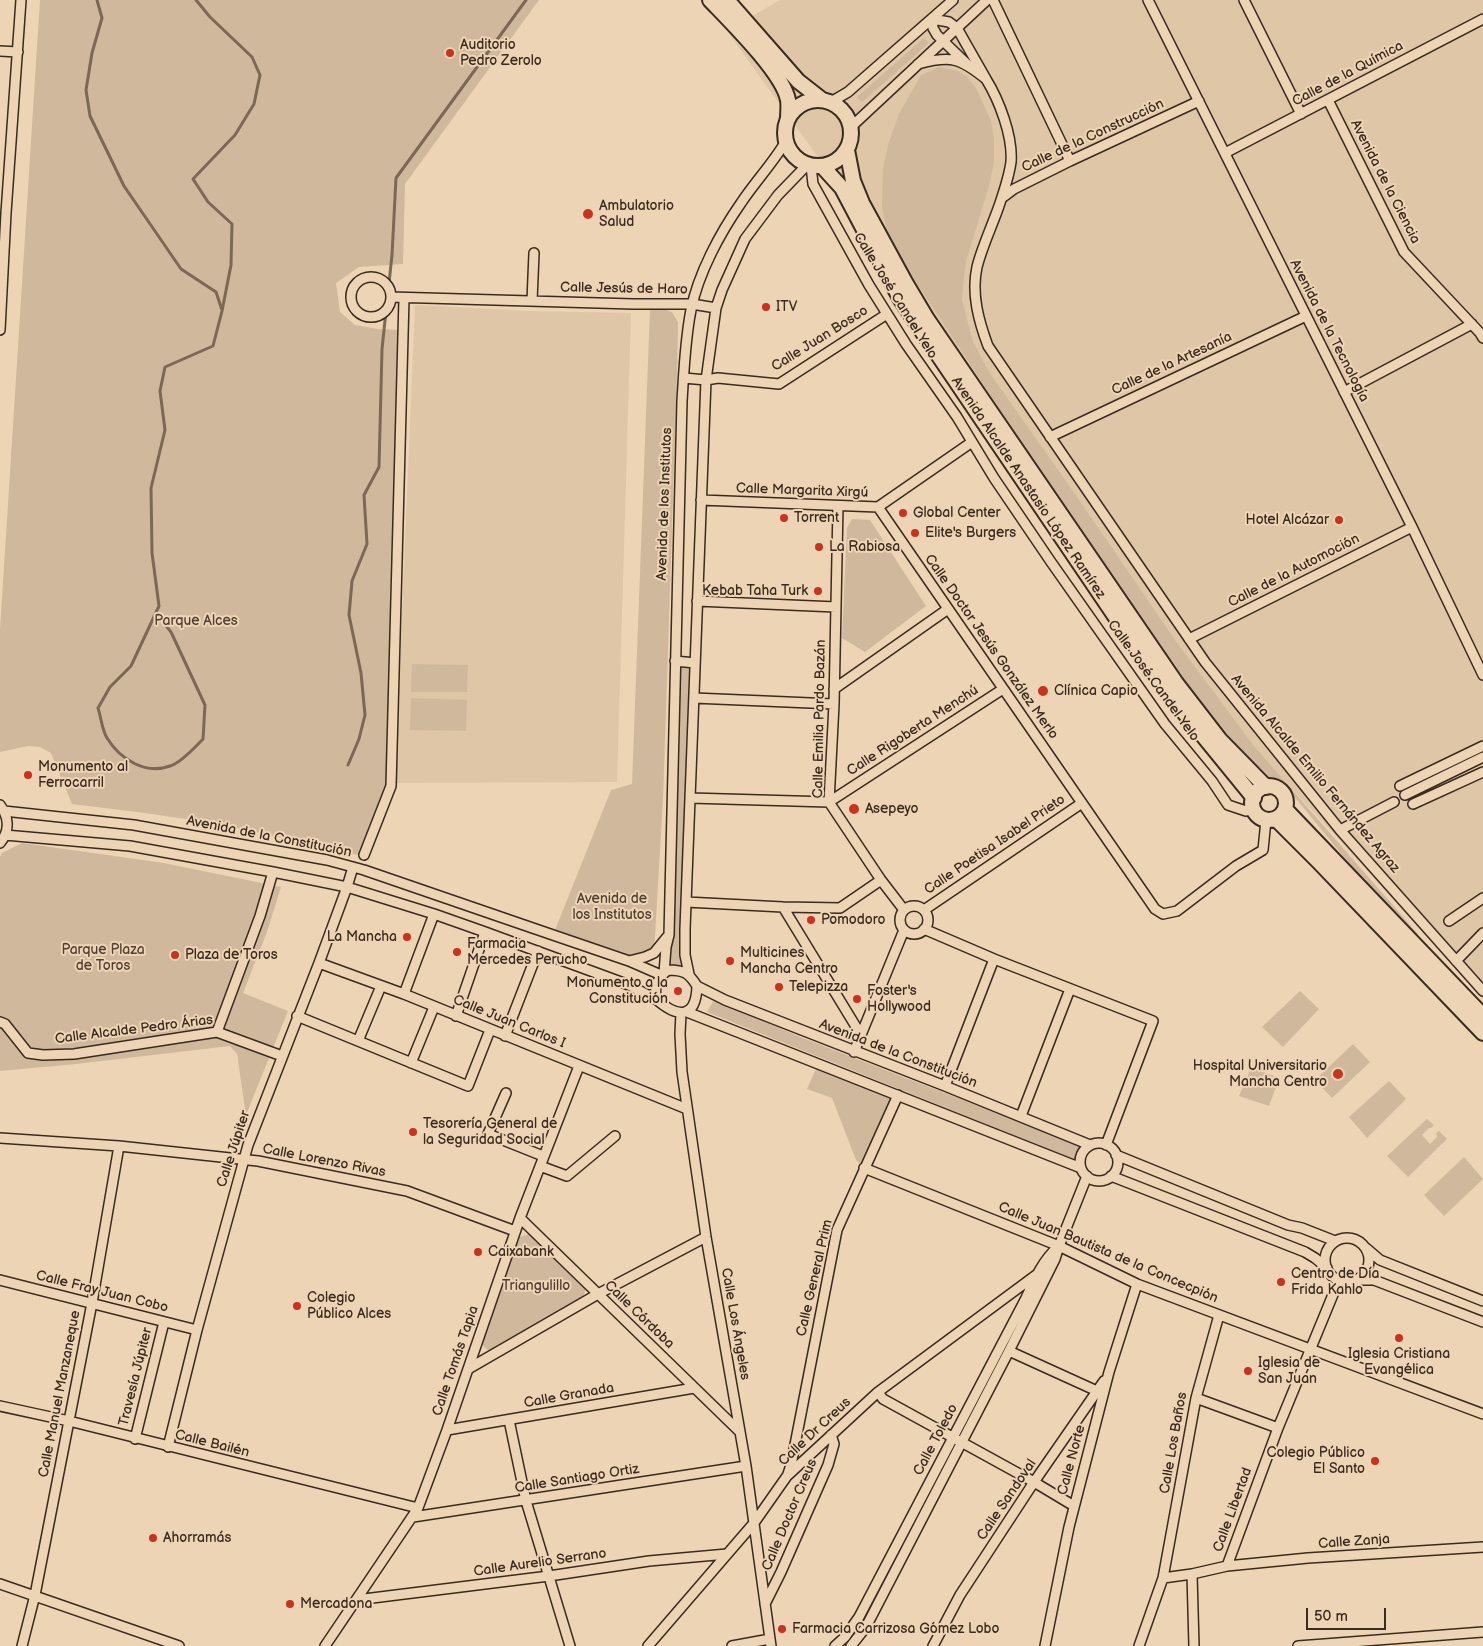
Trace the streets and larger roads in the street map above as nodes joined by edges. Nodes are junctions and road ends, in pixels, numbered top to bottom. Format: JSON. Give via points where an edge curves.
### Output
{"nodes":[{"id":1,"x":22,"y":0,"type":"edge"},
{"id":2,"x":710,"y":0,"type":"edge"},
{"id":3,"x":727,"y":0,"type":"edge"},
{"id":4,"x":953,"y":0,"type":"edge"},
{"id":5,"x":988,"y":0,"type":"edge"},
{"id":6,"x":993,"y":0,"type":"edge"},
{"id":7,"x":1148,"y":0,"type":"edge"},
{"id":8,"x":1244,"y":0,"type":"edge"},
{"id":9,"x":932,"y":19,"type":"junction"},
{"id":10,"x":1483,"y":19,"type":"edge"},
{"id":11,"x":957,"y":28,"type":"junction"},
{"id":12,"x":943,"y":41,"type":"junction"},
{"id":13,"x":0,"y":51,"type":"edge"},
{"id":14,"x":18,"y":52,"type":"junction"},
{"id":15,"x":918,"y":64,"type":"junction"},
{"id":16,"x":968,"y":65,"type":"junction"},
{"id":17,"x":986,"y":79,"type":"junction"},
{"id":18,"x":826,"y":100,"type":"junction"},
{"id":19,"x":1328,"y":100,"type":"junction"},
{"id":20,"x":1199,"y":101,"type":"junction"},
{"id":21,"x":1301,"y":114,"type":"junction"},
{"id":22,"x":788,"y":120,"type":"junction"},
{"id":23,"x":851,"y":127,"type":"junction"},
{"id":24,"x":786,"y":141,"type":"junction"},
{"id":25,"x":847,"y":150,"type":"junction"},
{"id":26,"x":1225,"y":153,"type":"junction"},
{"id":27,"x":1070,"y":161,"type":"junction"},
{"id":28,"x":813,"y":166,"type":"junction"},
{"id":29,"x":1001,"y":198,"type":"junction"},
{"id":30,"x":534,"y":253,"type":"dead end"},
{"id":31,"x":391,"y":297,"type":"junction"},
{"id":32,"x":404,"y":298,"type":"junction"},
{"id":33,"x":532,"y":301,"type":"junction"},
{"id":34,"x":692,"y":304,"type":"junction"},
{"id":35,"x":716,"y":308,"type":"junction"},
{"id":36,"x":887,"y":314,"type":"junction"},
{"id":37,"x":1306,"y":316,"type":"junction"},
{"id":38,"x":1472,"y":324,"type":"junction"},
{"id":39,"x":0,"y":330,"type":"edge"},
{"id":40,"x":1483,"y":338,"type":"edge"},
{"id":41,"x":684,"y":378,"type":"junction"},
{"id":42,"x":706,"y":380,"type":"junction"},
{"id":43,"x":1344,"y":392,"type":"junction"},
{"id":44,"x":1050,"y":437,"type":"junction"},
{"id":45,"x":972,"y":442,"type":"junction"},
{"id":46,"x":701,"y":500,"type":"junction"},
{"id":47,"x":838,"y":506,"type":"junction"},
{"id":48,"x":878,"y":507,"type":"junction"},
{"id":49,"x":1412,"y":527,"type":"junction"},
{"id":50,"x":697,"y":602,"type":"junction"},
{"id":51,"x":836,"y":607,"type":"junction"},
{"id":52,"x":948,"y":608,"type":"junction"},
{"id":53,"x":1189,"y":639,"type":"junction"},
{"id":54,"x":675,"y":661,"type":"junction"},
{"id":55,"x":695,"y":663,"type":"junction"},
{"id":56,"x":1483,"y":675,"type":"edge"},
{"id":57,"x":834,"y":689,"type":"junction"},
{"id":58,"x":1003,"y":689,"type":"junction"},
{"id":59,"x":694,"y":698,"type":"junction"},
{"id":60,"x":834,"y":704,"type":"junction"},
{"id":61,"x":1483,"y":746,"type":"edge"},
{"id":62,"x":1483,"y":757,"type":"edge"},
{"id":63,"x":1483,"y":772,"type":"edge"},
{"id":64,"x":1400,"y":786,"type":"dead end"},
{"id":65,"x":1266,"y":787,"type":"junction"},
{"id":66,"x":1405,"y":795,"type":"dead end"},
{"id":67,"x":690,"y":798,"type":"junction"},
{"id":68,"x":1253,"y":801,"type":"junction"},
{"id":69,"x":829,"y":802,"type":"junction"},
{"id":70,"x":1394,"y":802,"type":"dead end"},
{"id":71,"x":1082,"y":803,"type":"junction"},
{"id":72,"x":1414,"y":804,"type":"dead end"},
{"id":73,"x":2,"y":808,"type":"edge"},
{"id":74,"x":1276,"y":816,"type":"junction"},
{"id":75,"x":1340,"y":830,"type":"junction"},
{"id":76,"x":3,"y":839,"type":"edge"},
{"id":77,"x":364,"y":854,"type":"dead end"},
{"id":78,"x":353,"y":867,"type":"junction"},
{"id":79,"x":273,"y":872,"type":"junction"},
{"id":80,"x":881,"y":880,"type":"junction"},
{"id":81,"x":348,"y":887,"type":"junction"},
{"id":82,"x":1483,"y":898,"type":"edge"},
{"id":83,"x":686,"y":902,"type":"junction"},
{"id":84,"x":783,"y":907,"type":"junction"},
{"id":85,"x":904,"y":910,"type":"junction"},
{"id":86,"x":924,"y":910,"type":"junction"},
{"id":87,"x":434,"y":914,"type":"junction"},
{"id":88,"x":1448,"y":921,"type":"dead end"},
{"id":89,"x":924,"y":929,"type":"junction"},
{"id":90,"x":904,"y":930,"type":"junction"},
{"id":91,"x":485,"y":932,"type":"junction"},
{"id":92,"x":1483,"y":933,"type":"edge"},
{"id":93,"x":669,"y":935,"type":"junction"},
{"id":94,"x":538,"y":952,"type":"junction"},
{"id":95,"x":994,"y":959,"type":"junction"},
{"id":96,"x":629,"y":961,"type":"junction"},
{"id":97,"x":1456,"y":961,"type":"junction"},
{"id":98,"x":319,"y":963,"type":"junction"},
{"id":99,"x":663,"y":974,"type":"junction"},
{"id":100,"x":689,"y":974,"type":"junction"},
{"id":101,"x":382,"y":986,"type":"junction"},
{"id":102,"x":697,"y":986,"type":"junction"},
{"id":103,"x":1070,"y":989,"type":"junction"},
{"id":104,"x":1483,"y":991,"type":"edge"},
{"id":105,"x":404,"y":994,"type":"junction"},
{"id":106,"x":657,"y":1000,"type":"junction"},
{"id":107,"x":434,"y":1006,"type":"junction"},
{"id":108,"x":684,"y":1012,"type":"junction"},
{"id":109,"x":297,"y":1016,"type":"junction"},
{"id":110,"x":456,"y":1016,"type":"junction"},
{"id":111,"x":1483,"y":1016,"type":"edge"},
{"id":112,"x":0,"y":1022,"type":"edge"},
{"id":113,"x":490,"y":1030,"type":"junction"},
{"id":114,"x":217,"y":1032,"type":"junction"},
{"id":115,"x":1483,"y":1033,"type":"edge"},
{"id":116,"x":861,"y":1034,"type":"junction"},
{"id":117,"x":505,"y":1036,"type":"junction"},
{"id":118,"x":358,"y":1041,"type":"junction"},
{"id":119,"x":854,"y":1052,"type":"junction"},
{"id":120,"x":282,"y":1056,"type":"junction"},
{"id":121,"x":411,"y":1063,"type":"junction"},
{"id":122,"x":579,"y":1066,"type":"junction"},
{"id":123,"x":945,"y":1086,"type":"junction"},
{"id":124,"x":506,"y":1093,"type":"dead end"},
{"id":125,"x":898,"y":1095,"type":"junction"},
{"id":126,"x":687,"y":1109,"type":"junction"},
{"id":127,"x":1021,"y":1116,"type":"junction"},
{"id":128,"x":615,"y":1136,"type":"dead end"},
{"id":129,"x":0,"y":1138,"type":"edge"},
{"id":130,"x":1090,"y":1145,"type":"junction"},
{"id":131,"x":1106,"y":1145,"type":"junction"},
{"id":132,"x":119,"y":1146,"type":"junction"},
{"id":133,"x":1116,"y":1155,"type":"junction"},
{"id":134,"x":543,"y":1156,"type":"junction"},
{"id":135,"x":243,"y":1160,"type":"junction"},
{"id":136,"x":540,"y":1166,"type":"junction"},
{"id":137,"x":864,"y":1168,"type":"junction"},
{"id":138,"x":1081,"y":1168,"type":"junction"},
{"id":139,"x":1087,"y":1176,"type":"junction"},
{"id":140,"x":1111,"y":1176,"type":"junction"},
{"id":141,"x":520,"y":1218,"type":"junction"},
{"id":142,"x":515,"y":1231,"type":"junction"},
{"id":143,"x":706,"y":1237,"type":"junction"},
{"id":144,"x":1335,"y":1241,"type":"junction"},
{"id":145,"x":1059,"y":1246,"type":"junction"},
{"id":146,"x":1366,"y":1248,"type":"junction"},
{"id":147,"x":1327,"y":1268,"type":"junction"},
{"id":148,"x":1036,"y":1275,"type":"junction"},
{"id":149,"x":0,"y":1280,"type":"edge"},
{"id":150,"x":1339,"y":1280,"type":"junction"},
{"id":151,"x":1356,"y":1280,"type":"junction"},
{"id":152,"x":1137,"y":1284,"type":"junction"},
{"id":153,"x":598,"y":1294,"type":"junction"},
{"id":154,"x":1483,"y":1301,"type":"edge"},
{"id":155,"x":92,"y":1303,"type":"junction"},
{"id":156,"x":1219,"y":1315,"type":"junction"},
{"id":157,"x":164,"y":1322,"type":"junction"},
{"id":158,"x":1483,"y":1322,"type":"edge"},
{"id":159,"x":197,"y":1330,"type":"junction"},
{"id":160,"x":1311,"y":1349,"type":"junction"},
{"id":161,"x":1009,"y":1351,"type":"junction"},
{"id":162,"x":468,"y":1369,"type":"junction"},
{"id":163,"x":1109,"y":1372,"type":"junction"},
{"id":164,"x":694,"y":1388,"type":"junction"},
{"id":165,"x":1097,"y":1391,"type":"junction"},
{"id":166,"x":878,"y":1392,"type":"junction"},
{"id":167,"x":1196,"y":1398,"type":"junction"},
{"id":168,"x":0,"y":1406,"type":"edge"},
{"id":169,"x":1483,"y":1414,"type":"edge"},
{"id":170,"x":510,"y":1420,"type":"junction"},
{"id":171,"x":69,"y":1421,"type":"junction"},
{"id":172,"x":1278,"y":1428,"type":"junction"},
{"id":173,"x":447,"y":1430,"type":"junction"},
{"id":174,"x":740,"y":1432,"type":"junction"},
{"id":175,"x":831,"y":1435,"type":"junction"},
{"id":176,"x":952,"y":1438,"type":"junction"},
{"id":177,"x":135,"y":1439,"type":"junction"},
{"id":178,"x":961,"y":1443,"type":"junction"},
{"id":179,"x":168,"y":1447,"type":"junction"},
{"id":180,"x":746,"y":1466,"type":"junction"},
{"id":181,"x":787,"y":1476,"type":"junction"},
{"id":182,"x":1034,"y":1482,"type":"junction"},
{"id":183,"x":526,"y":1501,"type":"junction"},
{"id":184,"x":1074,"y":1506,"type":"junction"},
{"id":185,"x":418,"y":1508,"type":"junction"},
{"id":186,"x":413,"y":1517,"type":"junction"},
{"id":187,"x":754,"y":1523,"type":"junction"},
{"id":188,"x":1483,"y":1547,"type":"edge"},
{"id":189,"x":727,"y":1554,"type":"junction"},
{"id":190,"x":1227,"y":1566,"type":"junction"},
{"id":191,"x":1192,"y":1574,"type":"junction"},
{"id":192,"x":549,"y":1576,"type":"junction"},
{"id":193,"x":1163,"y":1578,"type":"junction"},
{"id":194,"x":0,"y":1584,"type":"edge"},
{"id":195,"x":35,"y":1595,"type":"junction"},
{"id":196,"x":356,"y":1600,"type":"junction"},
{"id":197,"x":765,"y":1604,"type":"junction"},
{"id":198,"x":1483,"y":1632,"type":"edge"},
{"id":199,"x":772,"y":1644,"type":"edge"},
{"id":200,"x":22,"y":1646,"type":"edge"},
{"id":201,"x":180,"y":1646,"type":"edge"},
{"id":202,"x":325,"y":1646,"type":"edge"},
{"id":203,"x":570,"y":1646,"type":"edge"},
{"id":204,"x":648,"y":1646,"type":"edge"},
{"id":205,"x":732,"y":1646,"type":"edge"},
{"id":206,"x":835,"y":1646,"type":"edge"},
{"id":207,"x":851,"y":1646,"type":"edge"},
{"id":208,"x":933,"y":1646,"type":"edge"},
{"id":209,"x":1045,"y":1646,"type":"edge"},
{"id":210,"x":1138,"y":1646,"type":"edge"},
{"id":211,"x":1194,"y":1646,"type":"edge"},
{"id":212,"x":1298,"y":1646,"type":"edge"}],
"edges":[{"from":1,"to":14,"type":"street"},
{"from":2,"to":22,"type":"street","via":[[784,86],[789,100]]},
{"from":3,"to":18,"type":"street","via":[[798,81]]},
{"from":4,"to":9,"type":"street"},
{"from":5,"to":11,"type":"street"},
{"from":6,"to":27,"type":"street"},
{"from":7,"to":20,"type":"street","name":"Avenida de la Tecnología"},
{"from":8,"to":21,"type":"street"},
{"from":9,"to":11,"type":"street","via":[[949,22]]},
{"from":9,"to":12,"type":"street","via":[[936,35]]},
{"from":9,"to":18,"type":"street","via":[[848,92]]},
{"from":10,"to":19,"type":"street","name":"Calle de la Química"},
{"from":11,"to":12,"type":"street"},
{"from":11,"to":17,"type":"street","name":"Avenida Alcalde Emilio Fernández Agraz"},
{"from":12,"to":15,"type":"street"},
{"from":12,"to":16,"type":"street"},
{"from":13,"to":14,"type":"street"},
{"from":14,"to":39,"type":"street"},
{"from":15,"to":16,"type":"street","via":[[954,59]]},
{"from":15,"to":23,"type":"street"},
{"from":16,"to":17,"type":"street"},
{"from":17,"to":29,"type":"street","name":"Avenida Alcalde Emilio Fernández Agraz","via":[[1006,126],[1011,159]]},
{"from":18,"to":22,"type":"street","via":[[801,104]]},
{"from":18,"to":23,"type":"street","via":[[840,108]]},
{"from":19,"to":21,"type":"street","name":"Calle de la Química"},
{"from":19,"to":38,"type":"street","name":"Avenida de la Ciencia","via":[[1404,252]]},
{"from":20,"to":26,"type":"street","name":"Avenida de la Tecnología"},
{"from":20,"to":27,"type":"street","name":"Calle de la Construcción"},
{"from":21,"to":26,"type":"street","name":"Calle de la Química"},
{"from":22,"to":24,"type":"street"},
{"from":23,"to":25,"type":"street"},
{"from":24,"to":28,"type":"street","via":[[794,156]]},
{"from":24,"to":34,"type":"street","name":"Avenida de los Institutos","via":[[727,224],[700,279]]},
{"from":25,"to":28,"type":"street","via":[[832,164]]},
{"from":25,"to":65,"type":"street","name":"Avenida Alcalde Anastasio López Ramírez","via":[[853,181],[862,203],[927,319],[1176,683],[1220,740]]},
{"from":26,"to":37,"type":"street","name":"Avenida de la Tecnología"},
{"from":27,"to":29,"type":"street","name":"Calle de la Construcción"},
{"from":28,"to":35,"type":"street","via":[[778,195],[746,240]]},
{"from":28,"to":36,"type":"street","name":"Calle José Candel Yelo","via":[[812,184]]},
{"from":28,"to":68,"type":"street","name":"Avenida Alcalde Anastasio López Ramírez","via":[[842,188],[918,325],[1170,695]]},
{"from":29,"to":44,"type":"street","name":"Avenida Alcalde Emilio Fernández Agraz","via":[[977,268],[975,290],[981,328],[988,346]]},
{"from":30,"to":33,"type":"street"},
{"from":31,"to":31,"type":"street","via":[[386,284],[374,277],[360,280],[351,291],[351,305],[361,316],[375,318],[387,310]]},
{"from":31,"to":32,"type":"street","name":"Calle Jesús de Haro"},
{"from":32,"to":33,"type":"street","name":"Calle Jesús de Haro"},
{"from":32,"to":77,"type":"street","via":[[391,786]]},
{"from":33,"to":34,"type":"street","name":"Calle Jesús de Haro"},
{"from":34,"to":35,"type":"street","name":"Calle Jesús de Haro"},
{"from":34,"to":41,"type":"street","name":"Avenida de los Institutos"},
{"from":35,"to":42,"type":"street"},
{"from":36,"to":42,"type":"street","name":"Calle Juan Bosco","via":[[779,384],[718,378]]},
{"from":36,"to":45,"type":"street","name":"Calle José Candel Yelo"},
{"from":37,"to":43,"type":"street","name":"Avenida de la Tecnología"},
{"from":37,"to":44,"type":"street","name":"Calle de la Artesanía"},
{"from":38,"to":40,"type":"street","name":"Avenida de la Ciencia"},
{"from":38,"to":43,"type":"street"},
{"from":41,"to":42,"type":"street"},
{"from":41,"to":54,"type":"street","name":"Avenida de los Institutos"},
{"from":42,"to":46,"type":"street"},
{"from":43,"to":49,"type":"street","name":"Avenida de la Tecnología"},
{"from":44,"to":53,"type":"street","name":"Avenida Alcalde Emilio Fernández Agraz"},
{"from":45,"to":48,"type":"street","name":"Calle Margarita Xirgú"},
{"from":45,"to":68,"type":"street","name":"Calle José Candel Yelo","via":[[1051,562],[1165,724],[1228,805],[1246,811]]},
{"from":46,"to":47,"type":"street","name":"Calle Margarita Xirgú"},
{"from":46,"to":50,"type":"street"},
{"from":47,"to":48,"type":"street","name":"Calle Margarita Xirgú"},
{"from":47,"to":51,"type":"street","name":"Calle Emilia Pardo Bazán"},
{"from":48,"to":52,"type":"street","name":"Calle Doctor Jesús González Merlo"},
{"from":49,"to":53,"type":"street","name":"Calle de la Automoción"},
{"from":49,"to":56,"type":"street","name":"Avenida de la Tecnología"},
{"from":50,"to":51,"type":"street"},
{"from":50,"to":55,"type":"street"},
{"from":51,"to":57,"type":"street","name":"Calle Emilia Pardo Bazán"},
{"from":52,"to":57,"type":"street"},
{"from":52,"to":58,"type":"street","name":"Calle Doctor Jesús González Merlo"},
{"from":53,"to":75,"type":"street","name":"Avenida Alcalde Emilio Fernández Agraz"},
{"from":54,"to":55,"type":"street"},
{"from":54,"to":93,"type":"street","name":"Avenida de los Institutos"},
{"from":55,"to":59,"type":"street"},
{"from":57,"to":60,"type":"street","name":"Calle Emilia Pardo Bazán"},
{"from":58,"to":69,"type":"street","name":"Calle Rigoberta Menchú"},
{"from":58,"to":71,"type":"street","name":"Calle Doctor Jesús González Merlo"},
{"from":59,"to":60,"type":"street"},
{"from":59,"to":67,"type":"street"},
{"from":60,"to":69,"type":"street","name":"Calle Emilia Pardo Bazán"},
{"from":61,"to":64,"type":"street"},
{"from":62,"to":66,"type":"street"},
{"from":63,"to":72,"type":"street"},
{"from":65,"to":68,"type":"street","via":[[1258,791]]},
{"from":65,"to":74,"type":"street","via":[[1273,787],[1284,795],[1286,802]]},
{"from":67,"to":69,"type":"street"},
{"from":67,"to":83,"type":"street"},
{"from":68,"to":74,"type":"street","via":[[1257,815]]},
{"from":69,"to":80,"type":"street","name":"Calle Emilia Pardo Bazán"},
{"from":70,"to":75,"type":"street"},
{"from":71,"to":74,"type":"street","name":"Calle Doctor Jesús González Merlo","via":[[1155,909],[1162,914],[1177,911],[1236,866],[1263,850]]},
{"from":71,"to":86,"type":"street","name":"Calle Poetisa Isabel Prieto"},
{"from":73,"to":76,"type":"street","via":[[7,819]]},
{"from":73,"to":78,"type":"street","name":"Avenida de la Constitución","via":[[134,825]]},
{"from":74,"to":111,"type":"street"},
{"from":74,"to":115,"type":"street"},
{"from":75,"to":97,"type":"street","name":"Avenida Alcalde Emilio Fernández Agraz"},
{"from":76,"to":79,"type":"street","via":[[130,846]]},
{"from":78,"to":81,"type":"street","name":"Calle Júpiter"},
{"from":78,"to":96,"type":"street","name":"Avenida de la Constitución"},
{"from":79,"to":81,"type":"street"},
{"from":79,"to":114,"type":"street"},
{"from":80,"to":84,"type":"street","via":[[840,908]]},
{"from":80,"to":85,"type":"street","name":"Calle Emilia Pardo Bazán"},
{"from":81,"to":87,"type":"street"},
{"from":81,"to":98,"type":"street","name":"Calle Júpiter"},
{"from":82,"to":88,"type":"street"},
{"from":83,"to":84,"type":"street"},
{"from":83,"to":100,"type":"street"},
{"from":84,"to":116,"type":"street"},
{"from":85,"to":86,"type":"street","via":[[914,906]]},
{"from":85,"to":90,"type":"street","via":[[899,920]]},
{"from":86,"to":89,"type":"street","via":[[927,918]]},
{"from":87,"to":91,"type":"street"},
{"from":87,"to":105,"type":"street"},
{"from":89,"to":90,"type":"street","via":[[914,934]]},
{"from":89,"to":95,"type":"street"},
{"from":90,"to":116,"type":"street"},
{"from":91,"to":94,"type":"street"},
{"from":91,"to":110,"type":"street"},
{"from":92,"to":97,"type":"street"},
{"from":93,"to":96,"type":"street","via":[[654,952]]},
{"from":93,"to":99,"type":"street","name":"Avenida de los Institutos"},
{"from":94,"to":106,"type":"street","via":[[628,985]]},
{"from":94,"to":117,"type":"street"},
{"from":95,"to":103,"type":"street"},
{"from":95,"to":123,"type":"street"},
{"from":96,"to":99,"type":"street","name":"Avenida de la Constitución"},
{"from":97,"to":104,"type":"street","name":"Avenida Alcalde Emilio Fernández Agraz"},
{"from":98,"to":101,"type":"street","name":"Calle Juan Carlos I"},
{"from":98,"to":109,"type":"street","name":"Calle Júpiter"},
{"from":99,"to":100,"type":"street","via":[[674,970]]},
{"from":99,"to":106,"type":"street","via":[[655,990]]},
{"from":100,"to":102,"type":"street"},
{"from":101,"to":105,"type":"street","name":"Calle Juan Carlos I"},
{"from":101,"to":118,"type":"street"},
{"from":102,"to":108,"type":"street","via":[[695,1001]]},
{"from":102,"to":119,"type":"street","name":"Avenida de la Constitución"},
{"from":103,"to":127,"type":"street"},
{"from":103,"to":131,"type":"street","via":[[1153,1021]]},
{"from":105,"to":107,"type":"street","name":"Calle Juan Carlos I"},
{"from":106,"to":108,"type":"street","via":[[668,1009]]},
{"from":107,"to":110,"type":"street","name":"Calle Juan Carlos I"},
{"from":107,"to":121,"type":"street"},
{"from":108,"to":125,"type":"street"},
{"from":108,"to":126,"type":"street","name":"Calle Los Ángeles","via":[[680,1034]]},
{"from":109,"to":118,"type":"street"},
{"from":109,"to":120,"type":"street","name":"Calle Júpiter"},
{"from":110,"to":113,"type":"street","name":"Calle Juan Carlos I"},
{"from":112,"to":114,"type":"street","name":"Calle Alcalde Pedro Árias","via":[[28,1053],[43,1055],[74,1054]]},
{"from":113,"to":117,"type":"street","name":"Calle Juan Carlos I"},
{"from":113,"to":121,"type":"street","via":[[468,1086]]},
{"from":114,"to":120,"type":"street","name":"Calle Alcalde Pedro Árias"},
{"from":116,"to":119,"type":"street"},
{"from":117,"to":122,"type":"street","name":"Calle Juan Carlos I"},
{"from":118,"to":121,"type":"street"},
{"from":119,"to":123,"type":"street","name":"Avenida de la Constitución"},
{"from":120,"to":135,"type":"street","name":"Calle Júpiter"},
{"from":122,"to":126,"type":"street","name":"Calle Juan Carlos I"},
{"from":122,"to":134,"type":"street","name":"Calle Tomás Tapia"},
{"from":123,"to":127,"type":"street","name":"Avenida de la Constitución"},
{"from":124,"to":134,"type":"street","via":[[488,1134]]},
{"from":125,"to":137,"type":"street","name":"Calle General Prim"},
{"from":125,"to":138,"type":"street"},
{"from":126,"to":143,"type":"street","name":"Calle Los Ángeles"},
{"from":127,"to":130,"type":"street","name":"Avenida de la Constitución"},
{"from":128,"to":136,"type":"street","via":[[567,1176]]},
{"from":129,"to":132,"type":"street","name":"Calle Lorenzo Rivas"},
{"from":130,"to":131,"type":"street"},
{"from":130,"to":138,"type":"street","via":[[1083,1152]]},
{"from":131,"to":133,"type":"street"},
{"from":132,"to":135,"type":"street","name":"Calle Lorenzo Rivas"},
{"from":132,"to":155,"type":"street","name":"Calle Manuel Manzaneque"},
{"from":133,"to":140,"type":"street","via":[[1117,1166]]},
{"from":133,"to":144,"type":"street"},
{"from":134,"to":136,"type":"street","name":"Calle Tomás Tapia"},
{"from":135,"to":142,"type":"street","name":"Calle Lorenzo Rivas","via":[[407,1191]]},
{"from":135,"to":159,"type":"street","name":"Calle Júpiter"},
{"from":136,"to":141,"type":"street","name":"Calle Tomás Tapia"},
{"from":137,"to":145,"type":"street","name":"Calle Juan Bautista de la Concecpión"},
{"from":137,"to":181,"type":"street","name":"Calle General Prim","via":[[837,1230]]},
{"from":138,"to":139,"type":"street"},
{"from":139,"to":140,"type":"street","via":[[1094,1180]]},
{"from":139,"to":145,"type":"street","name":"Calle Toledo"},
{"from":140,"to":147,"type":"street","via":[[1305,1252]]},
{"from":141,"to":142,"type":"street","name":"Calle Tomás Tapia"},
{"from":141,"to":153,"type":"street","name":"Calle Córdoba"},
{"from":142,"to":162,"type":"street","name":"Calle Tomás Tapia"},
{"from":143,"to":153,"type":"street"},
{"from":143,"to":174,"type":"street","name":"Calle Los Ángeles"},
{"from":144,"to":146,"type":"street","via":[[1355,1239]]},
{"from":144,"to":147,"type":"street","via":[[1327,1250]]},
{"from":145,"to":148,"type":"street","name":"Calle Toledo"},
{"from":145,"to":152,"type":"street","name":"Calle Juan Bautista de la Concecpión"},
{"from":145,"to":161,"type":"street","name":"Calle Toledo","via":[[1056,1259]]},
{"from":146,"to":151,"type":"street","via":[[1368,1266]]},
{"from":146,"to":154,"type":"street","via":[[1380,1260]]},
{"from":147,"to":150,"type":"street"},
{"from":148,"to":166,"type":"street","name":"Calle Dr Creus"},
{"from":148,"to":176,"type":"street","name":"Calle Toledo"},
{"from":149,"to":155,"type":"street","name":"Calle Fray Juan Cobo"},
{"from":150,"to":151,"type":"street"},
{"from":150,"to":160,"type":"street","name":"Calle Libertad"},
{"from":151,"to":158,"type":"street","via":[[1374,1280]]},
{"from":152,"to":156,"type":"street","name":"Calle Juan Bautista de la Concecpión"},
{"from":152,"to":163,"type":"street","name":"Calle Norte"},
{"from":153,"to":162,"type":"street"},
{"from":153,"to":164,"type":"street","name":"Calle Córdoba"},
{"from":155,"to":157,"type":"street","name":"Calle Fray Juan Cobo"},
{"from":155,"to":171,"type":"street","name":"Calle Manuel Manzaneque"},
{"from":156,"to":160,"type":"street","name":"Calle Juan Bautista de la Concecpión"},
{"from":156,"to":167,"type":"street","name":"Calle Los Baños"},
{"from":157,"to":159,"type":"street","name":"Calle Fray Juan Cobo"},
{"from":157,"to":177,"type":"street","name":"Travesía Júpiter"},
{"from":159,"to":179,"type":"street","name":"Calle Júpiter"},
{"from":160,"to":169,"type":"street","name":"Calle Juan Bautista de la Concecpión"},
{"from":160,"to":172,"type":"street","name":"Calle Libertad"},
{"from":161,"to":165,"type":"street"},
{"from":161,"to":178,"type":"street","name":"Calle Toledo"},
{"from":162,"to":173,"type":"street","name":"Calle Tomás Tapia"},
{"from":163,"to":165,"type":"street","name":"Calle Sandoval"},
{"from":163,"to":184,"type":"street","name":"Calle Norte"},
{"from":164,"to":170,"type":"street","name":"Calle Granada"},
{"from":164,"to":174,"type":"street","name":"Calle Córdoba"},
{"from":165,"to":182,"type":"street","name":"Calle Sandoval"},
{"from":166,"to":175,"type":"street","name":"Calle Dr Creus"},
{"from":166,"to":176,"type":"street","via":[[883,1399]]},
{"from":167,"to":172,"type":"street"},
{"from":167,"to":193,"type":"street","name":"Calle Los Baños"},
{"from":168,"to":171,"type":"street","name":"Calle Bailén"},
{"from":170,"to":173,"type":"street","name":"Calle Granada"},
{"from":170,"to":183,"type":"street"},
{"from":171,"to":177,"type":"street","name":"Calle Bailén"},
{"from":171,"to":195,"type":"street","name":"Calle Manuel Manzaneque"},
{"from":172,"to":190,"type":"street","name":"Calle Libertad"},
{"from":173,"to":185,"type":"street","name":"Calle Tomás Tapia"},
{"from":174,"to":180,"type":"street","name":"Calle Los Ángeles"},
{"from":175,"to":181,"type":"street","name":"Calle Dr Creus"},
{"from":175,"to":197,"type":"street","name":"Calle Doctor Creus","via":[[834,1444],[828,1465]]},
{"from":176,"to":178,"type":"street"},
{"from":176,"to":206,"type":"street","name":"Calle Toledo","via":[[859,1617]]},
{"from":177,"to":179,"type":"street","name":"Calle Bailén"},
{"from":178,"to":182,"type":"street"},
{"from":178,"to":207,"type":"street","name":"Calle Toledo","via":[[866,1628]]},
{"from":179,"to":185,"type":"street","name":"Calle Bailén"},
{"from":180,"to":183,"type":"street","name":"Calle Santiago Ortiz"},
{"from":180,"to":187,"type":"street","name":"Calle Los Ángeles"},
{"from":181,"to":187,"type":"street","name":"Calle Dr Creus"},
{"from":182,"to":184,"type":"street"},
{"from":182,"to":208,"type":"street","name":"Calle Sandoval","via":[[960,1596]]},
{"from":183,"to":186,"type":"street","name":"Calle Santiago Ortiz"},
{"from":183,"to":192,"type":"street"},
{"from":184,"to":209,"type":"street","name":"Calle Norte"},
{"from":185,"to":186,"type":"street","name":"Calle Tomás Tapia"},
{"from":186,"to":196,"type":"street","name":"Calle Tomás Tapia"},
{"from":187,"to":189,"type":"street","name":"Calle Dr Creus"},
{"from":187,"to":197,"type":"street","name":"Calle Los Ángeles"},
{"from":188,"to":190,"type":"street","name":"Calle Zanja"},
{"from":189,"to":192,"type":"street","name":"Calle Aurelio Serrano","via":[[649,1561]]},
{"from":189,"to":204,"type":"street","name":"Calle Dr Creus"},
{"from":190,"to":191,"type":"street","name":"Calle Libertad"},
{"from":191,"to":193,"type":"street","name":"Calle Libertad"},
{"from":191,"to":211,"type":"street"},
{"from":192,"to":196,"type":"street","name":"Calle Aurelio Serrano"},
{"from":192,"to":203,"type":"street"},
{"from":193,"to":210,"type":"street","name":"Calle Los Baños"},
{"from":194,"to":195,"type":"street"},
{"from":195,"to":200,"type":"street","name":"Calle Manuel Manzaneque"},
{"from":195,"to":201,"type":"street"},
{"from":196,"to":202,"type":"street","name":"Calle Tomás Tapia"},
{"from":197,"to":199,"type":"street","name":"Calle Los Ángeles"},
{"from":198,"to":212,"type":"street"},
{"from":199,"to":205,"type":"street"}]}
